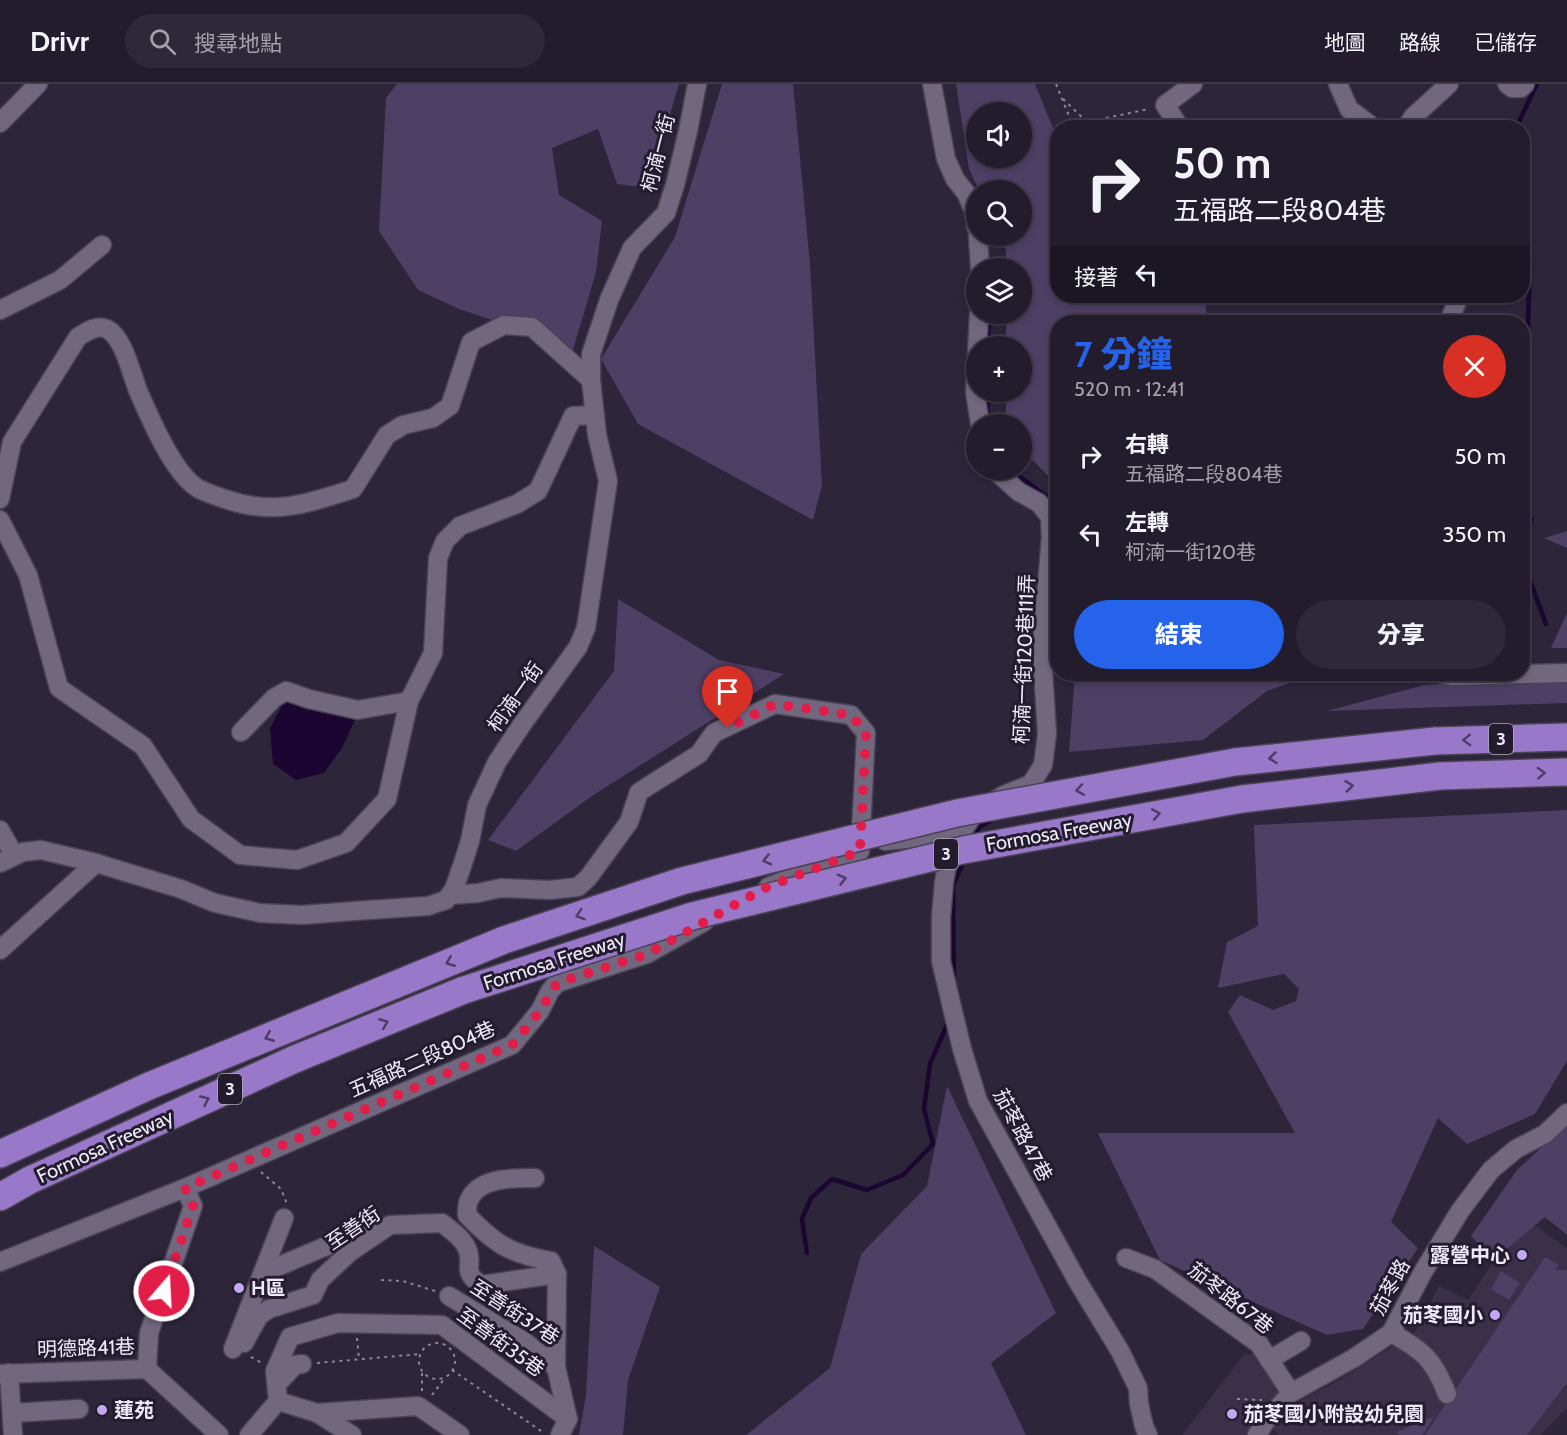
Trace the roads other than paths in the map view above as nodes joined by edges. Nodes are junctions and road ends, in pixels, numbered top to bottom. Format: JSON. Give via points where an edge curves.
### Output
{"nodes":[{"id":1,"x":38,"y":84,"type":"edge"},
{"id":2,"x":696,"y":84,"type":"edge"},
{"id":3,"x":932,"y":84,"type":"edge"},
{"id":4,"x":1193,"y":84,"type":"edge"},
{"id":5,"x":1338,"y":84,"type":"edge"},
{"id":6,"x":1449,"y":84,"type":"edge"},
{"id":7,"x":1507,"y":84,"type":"edge"},
{"id":8,"x":1525,"y":84,"type":"edge"},
{"id":9,"x":0,"y":99,"type":"edge"},
{"id":10,"x":20,"y":102,"type":"junction"},
{"id":11,"x":1175,"y":120,"type":"edge"},
{"id":12,"x":1363,"y":120,"type":"edge"},
{"id":13,"x":1411,"y":120,"type":"edge"},
{"id":14,"x":0,"y":123,"type":"edge"},
{"id":15,"x":966,"y":196,"type":"edge"},
{"id":16,"x":102,"y":245,"type":"dead end"},
{"id":17,"x":0,"y":310,"type":"edge"},
{"id":18,"x":978,"y":324,"type":"edge"},
{"id":19,"x":591,"y":380,"type":"junction"},
{"id":20,"x":595,"y":414,"type":"junction"},
{"id":21,"x":978,"y":414,"type":"edge"},
{"id":22,"x":1005,"y":480,"type":"edge"},
{"id":23,"x":0,"y":499,"type":"edge"},
{"id":24,"x":1050,"y":517,"type":"edge"},
{"id":25,"x":0,"y":520,"type":"edge"},
{"id":26,"x":1050,"y":549,"type":"edge"},
{"id":27,"x":1567,"y":673,"type":"edge"},
{"id":28,"x":1530,"y":674,"type":"edge"},
{"id":29,"x":409,"y":701,"type":"junction"},
{"id":30,"x":241,"y":732,"type":"dead end"},
{"id":31,"x":1567,"y":737,"type":"edge"},
{"id":32,"x":1567,"y":772,"type":"edge"},
{"id":33,"x":0,"y":830,"type":"edge"},
{"id":34,"x":960,"y":834,"type":"junction"},
{"id":35,"x":861,"y":844,"type":"junction"},
{"id":36,"x":7,"y":859,"type":"edge"},
{"id":37,"x":96,"y":863,"type":"junction"},
{"id":38,"x":450,"y":895,"type":"junction"},
{"id":39,"x":0,"y":950,"type":"edge"},
{"id":40,"x":149,"y":1086,"type":"junction"},
{"id":41,"x":1567,"y":1113,"type":"edge"},
{"id":42,"x":0,"y":1146,"type":"edge"},
{"id":43,"x":0,"y":1154,"type":"edge"},
{"id":44,"x":535,"y":1178,"type":"dead end"},
{"id":45,"x":185,"y":1188,"type":"junction"},
{"id":46,"x":0,"y":1197,"type":"edge"},
{"id":47,"x":284,"y":1218,"type":"road end"},
{"id":48,"x":390,"y":1225,"type":"junction"},
{"id":49,"x":1126,"y":1258,"type":"dead end"},
{"id":50,"x":0,"y":1262,"type":"edge"},
{"id":51,"x":263,"y":1273,"type":"junction"},
{"id":52,"x":556,"y":1274,"type":"junction"},
{"id":53,"x":448,"y":1296,"type":"road end"},
{"id":54,"x":1391,"y":1333,"type":"junction"},
{"id":55,"x":1301,"y":1341,"type":"dead end"},
{"id":56,"x":1269,"y":1360,"type":"junction"},
{"id":57,"x":302,"y":1364,"type":"road end"},
{"id":58,"x":556,"y":1367,"type":"junction"},
{"id":59,"x":147,"y":1369,"type":"junction"},
{"id":60,"x":4,"y":1374,"type":"edge"},
{"id":61,"x":277,"y":1385,"type":"junction"},
{"id":62,"x":1291,"y":1394,"type":"junction"},
{"id":63,"x":1447,"y":1394,"type":"dead end"},
{"id":64,"x":79,"y":1409,"type":"dead end"},
{"id":65,"x":12,"y":1413,"type":"junction"},
{"id":66,"x":317,"y":1413,"type":"junction"},
{"id":67,"x":564,"y":1427,"type":"edge"},
{"id":68,"x":13,"y":1435,"type":"edge"},
{"id":69,"x":219,"y":1435,"type":"edge"},
{"id":70,"x":249,"y":1435,"type":"edge"},
{"id":71,"x":352,"y":1435,"type":"edge"},
{"id":72,"x":460,"y":1435,"type":"edge"},
{"id":73,"x":1148,"y":1435,"type":"edge"},
{"id":74,"x":1257,"y":1435,"type":"edge"}],
"edges":[{"from":1,"to":10,"type":"street"},
{"from":2,"to":19,"type":"street","name":"柯湳一街","via":[[666,213],[632,248],[591,354]]},
{"from":3,"to":15,"type":"street","via":[[946,159]]},
{"from":4,"to":11,"type":"street","via":[[1165,105]]},
{"from":5,"to":12,"type":"street","via":[[1349,109]]},
{"from":6,"to":13,"type":"street"},
{"from":7,"to":8,"type":"street","via":[[1521,88]]},
{"from":9,"to":10,"type":"street"},
{"from":10,"to":14,"type":"street"},
{"from":16,"to":17,"type":"street","via":[[60,280]]},
{"from":18,"to":21,"type":"street","via":[[975,392]]},
{"from":19,"to":20,"type":"street","name":"柯湳一街"},
{"from":19,"to":23,"type":"street","via":[[532,327],[504,325],[471,342],[450,406],[433,418],[403,425],[387,435],[353,489],[304,505],[270,508],[236,502],[200,490],[189,482],[172,460],[112,332],[95,328],[78,337],[12,442]]},
{"from":20,"to":29,"type":"street","via":[[573,416],[537,491],[517,504],[460,526],[445,541],[438,558],[433,653]]},
{"from":20,"to":38,"type":"street","name":"柯湳一街","via":[[608,481],[586,628],[578,647],[497,762],[477,805],[470,841]]},
{"from":22,"to":24,"type":"street","name":"柯湳一街120巷111弄","via":[[1039,503]]},
{"from":25,"to":29,"type":"street","via":[[28,575],[59,688],[143,746],[191,819],[240,855],[297,860],[346,843],[387,799]]},
{"from":26,"to":34,"type":"street","name":"柯湳一街120巷111弄","via":[[1043,631],[1047,734],[1043,765],[1031,784],[974,814]]},
{"from":27,"to":28,"type":"street"},
{"from":29,"to":30,"type":"street","via":[[358,710],[286,691]]},
{"from":31,"to":40,"type":"highway","name":"Formosa Freeway","number":"3","one_way":true,"bridge":true,"via":[[1435,741],[1235,762],[957,813],[682,880],[504,940]]},
{"from":46,"to":32,"type":"highway","name":"Formosa Freeway","number":"3","one_way":true,"bridge":true,"via":[[295,1059],[464,990],[692,916],[963,850],[1242,799],[1440,776]]},
{"from":33,"to":36,"type":"street"},
{"from":34,"to":35,"type":"street"},
{"from":34,"to":73,"type":"street","name":"茄苳路47巷","via":[[950,849],[944,882],[941,961],[978,1101],[1120,1351],[1138,1388]]},
{"from":35,"to":38,"type":"street","via":[[866,733],[851,715],[775,704],[714,734],[699,754],[639,792],[628,822],[578,887],[501,888]]},
{"from":35,"to":45,"type":"street","name":"五福路二段804巷","via":[[860,851],[765,888],[647,954],[557,983],[512,1045]]},
{"from":36,"to":37,"type":"street","via":[[41,850]]},
{"from":37,"to":38,"type":"street","via":[[215,903],[260,913],[302,915],[428,906]]},
{"from":37,"to":39,"type":"street"},
{"from":40,"to":42,"type":"highway"},
{"from":40,"to":43,"type":"highway","name":"Formosa Freeway","number":"3"},
{"from":41,"to":54,"type":"street","name":"茄苳路","via":[[1545,1134],[1516,1149],[1491,1170],[1460,1211]]},
{"from":44,"to":52,"type":"street","via":[[510,1178],[480,1186],[468,1201],[467,1215],[503,1247],[551,1261]]},
{"from":45,"to":50,"type":"street","name":"五福路二段804巷"},
{"from":45,"to":59,"type":"street","via":[[193,1206],[149,1333]]},
{"from":47,"to":51,"type":"street"},
{"from":48,"to":51,"type":"street","via":[[324,1246]]},
{"from":48,"to":51,"type":"street","name":"至善街","via":[[350,1252],[320,1280],[313,1295],[259,1316],[242,1349]]},
{"from":48,"to":52,"type":"street","name":"至善街","via":[[442,1223],[462,1240],[469,1253],[471,1277],[481,1285]]},
{"from":49,"to":56,"type":"street","name":"茄苳路67巷","via":[[1155,1269],[1259,1344]]},
{"from":52,"to":58,"type":"street"},
{"from":53,"to":58,"type":"street","name":"至善街37巷","via":[[525,1342]]},
{"from":54,"to":62,"type":"street","name":"茄苳路"},
{"from":54,"to":63,"type":"street","via":[[1416,1346],[1438,1371]]},
{"from":55,"to":56,"type":"street"},
{"from":56,"to":62,"type":"street","name":"茄苳路67巷"},
{"from":57,"to":61,"type":"street","via":[[296,1365]]},
{"from":58,"to":67,"type":"street"},
{"from":59,"to":60,"type":"street","name":"明德路41巷"},
{"from":59,"to":69,"type":"street","name":"明德路41巷"},
{"from":60,"to":65,"type":"street"},
{"from":61,"to":66,"type":"street"},
{"from":61,"to":67,"type":"street","name":"至善街35巷","via":[[290,1337],[338,1323],[442,1325]]},
{"from":61,"to":70,"type":"street"},
{"from":62,"to":74,"type":"street","name":"茄苳路"},
{"from":64,"to":65,"type":"street"},
{"from":65,"to":68,"type":"street"},
{"from":66,"to":71,"type":"street"},
{"from":66,"to":72,"type":"street","via":[[418,1406]]}]}
